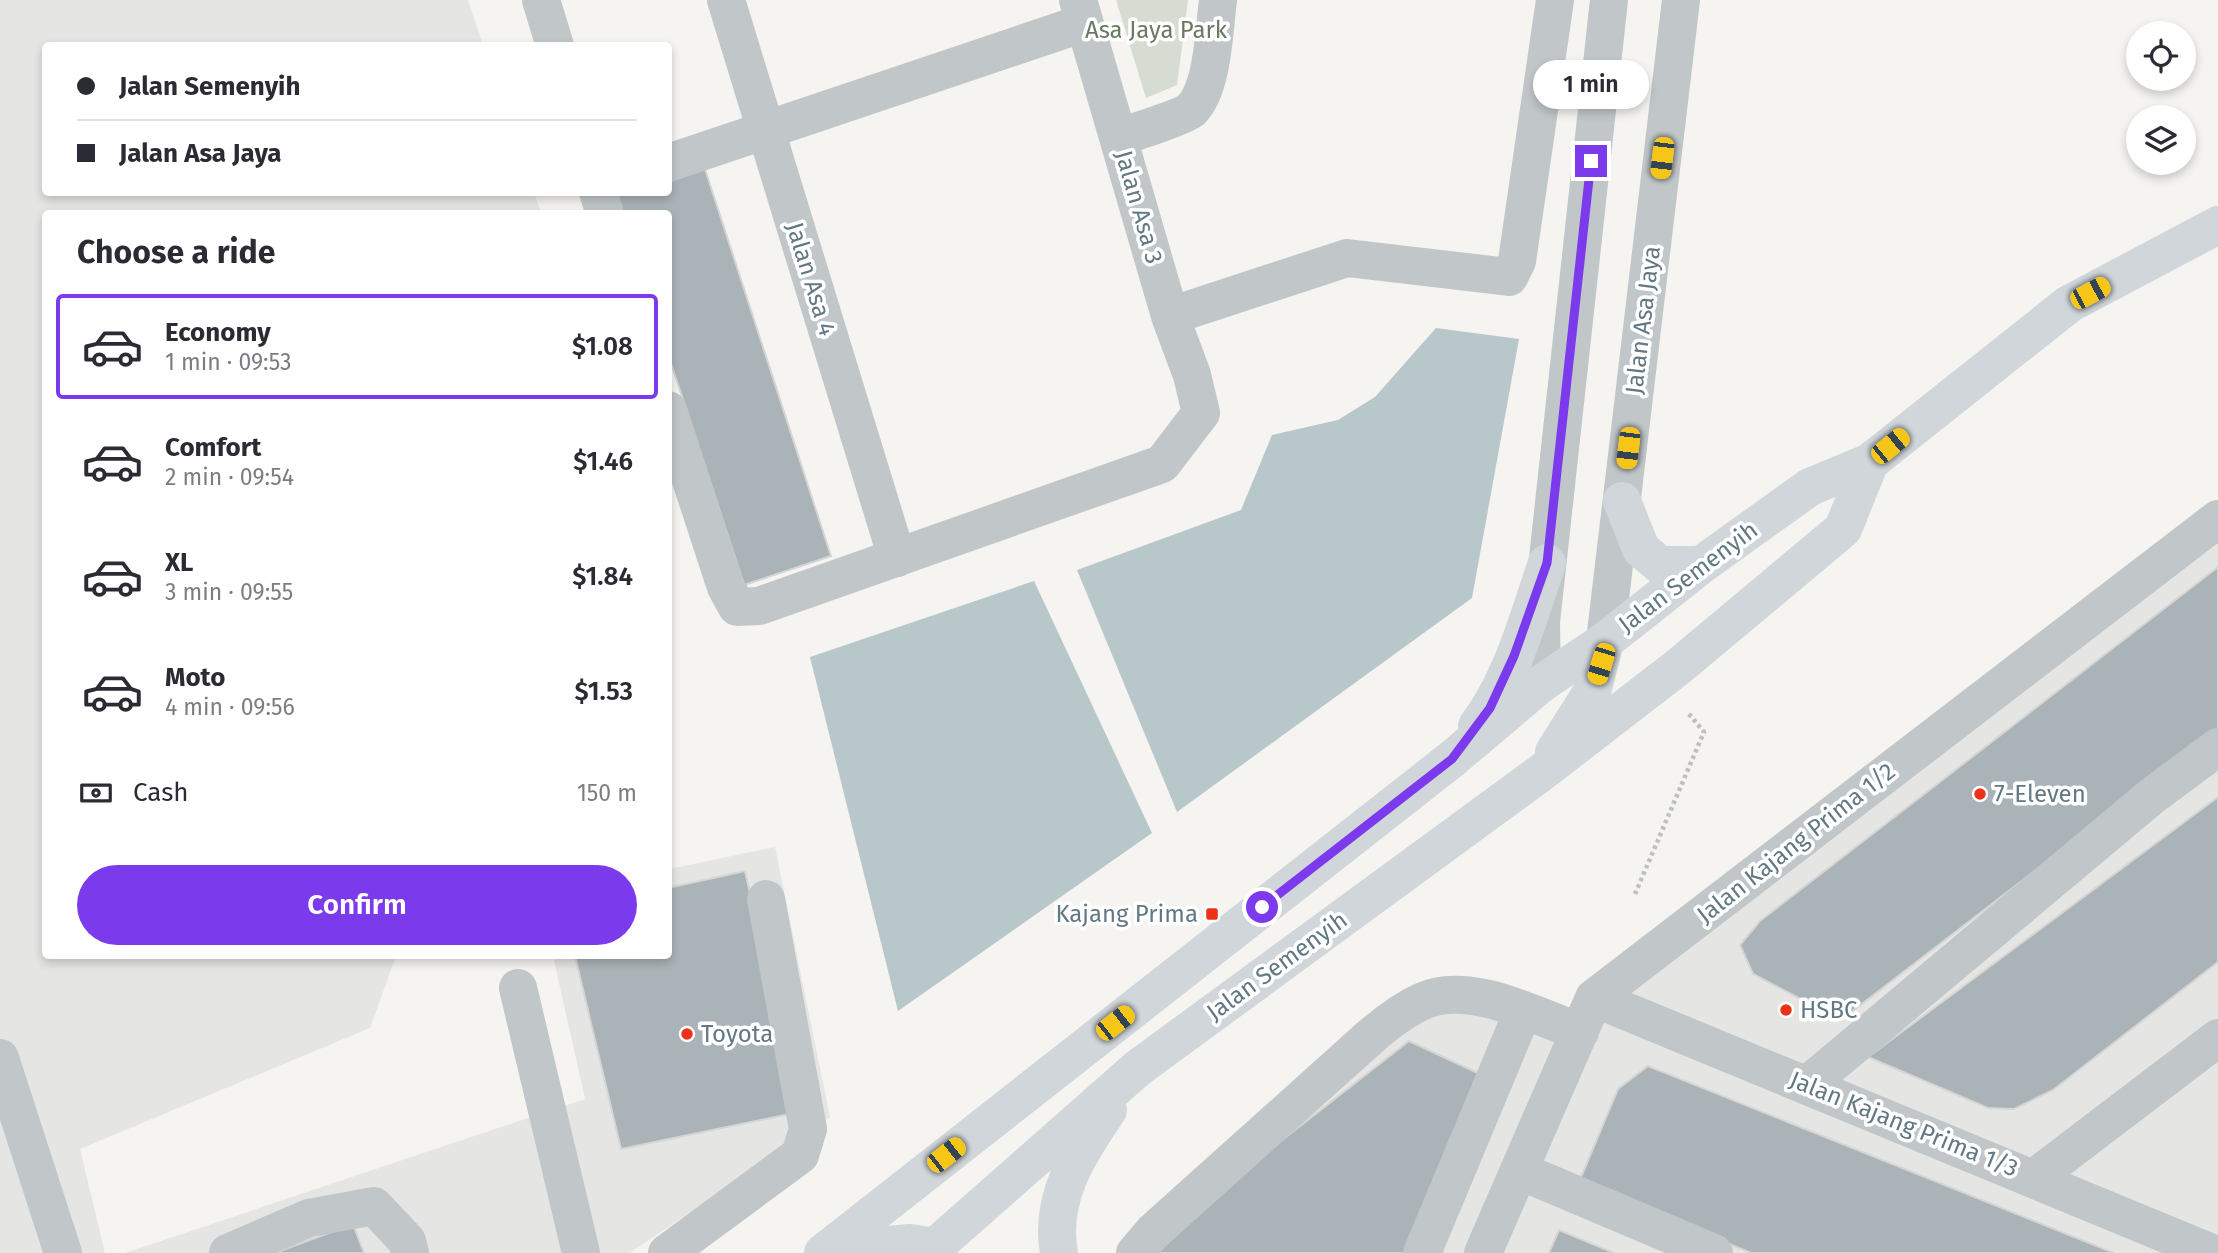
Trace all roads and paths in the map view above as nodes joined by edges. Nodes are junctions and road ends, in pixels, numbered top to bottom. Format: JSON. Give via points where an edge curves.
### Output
{"nodes":[{"id":1,"x":541,"y":0,"type":"edge"},
{"id":2,"x":726,"y":0,"type":"edge"},
{"id":3,"x":1218,"y":0,"type":"edge"},
{"id":4,"x":1555,"y":0,"type":"edge"},
{"id":5,"x":1609,"y":0,"type":"edge"},
{"id":6,"x":1681,"y":0,"type":"edge"},
{"id":7,"x":1081,"y":11,"type":"edge"},
{"id":8,"x":554,"y":42,"type":"edge"},
{"id":9,"x":765,"y":130,"type":"junction"},
{"id":10,"x":1119,"y":137,"type":"junction"},
{"id":11,"x":672,"y":162,"type":"edge"},
{"id":12,"x":2218,"y":225,"type":"edge"},
{"id":13,"x":1170,"y":317,"type":"junction"},
{"id":14,"x":672,"y":422,"type":"edge"},
{"id":15,"x":1870,"y":462,"type":"junction"},
{"id":16,"x":1622,"y":501,"type":"junction"},
{"id":17,"x":2218,"y":519,"type":"edge"},
{"id":18,"x":897,"y":558,"type":"junction"},
{"id":19,"x":1547,"y":563,"type":"junction"},
{"id":20,"x":1701,"y":565,"type":"junction"},
{"id":21,"x":1605,"y":641,"type":"junction"},
{"id":22,"x":1678,"y":667,"type":"junction"},
{"id":23,"x":1542,"y":683,"type":"junction"},
{"id":24,"x":1592,"y":692,"type":"junction"},
{"id":25,"x":1689,"y":714,"type":"dead end"},
{"id":26,"x":2218,"y":747,"type":"edge"},
{"id":27,"x":1452,"y":759,"type":"junction"},
{"id":28,"x":1542,"y":772,"type":"junction"},
{"id":29,"x":1635,"y":894,"type":"dead end"},
{"id":30,"x":766,"y":900,"type":"dead end"},
{"id":31,"x":518,"y":988,"type":"dead end"},
{"id":32,"x":1594,"y":998,"type":"junction"},
{"id":33,"x":1523,"y":1011,"type":"junction"},
{"id":34,"x":1580,"y":1032,"type":"junction"},
{"id":35,"x":2218,"y":1038,"type":"edge"},
{"id":36,"x":0,"y":1058,"type":"edge"},
{"id":37,"x":1138,"y":1068,"type":"junction"},
{"id":38,"x":1808,"y":1085,"type":"junction"},
{"id":39,"x":946,"y":1155,"type":"junction"},
{"id":40,"x":1520,"y":1171,"type":"junction"},
{"id":41,"x":2034,"y":1178,"type":"junction"},
{"id":42,"x":2162,"y":1243,"type":"edge"},
{"id":43,"x":925,"y":1250,"type":"edge"},
{"id":44,"x":824,"y":1252,"type":"edge"},
{"id":45,"x":63,"y":1253,"type":"edge"},
{"id":46,"x":228,"y":1253,"type":"edge"},
{"id":47,"x":410,"y":1253,"type":"edge"},
{"id":48,"x":581,"y":1253,"type":"edge"},
{"id":49,"x":667,"y":1253,"type":"edge"},
{"id":50,"x":1059,"y":1253,"type":"edge"},
{"id":51,"x":1135,"y":1253,"type":"edge"},
{"id":52,"x":1422,"y":1253,"type":"edge"},
{"id":53,"x":1483,"y":1253,"type":"edge"},
{"id":54,"x":1714,"y":1253,"type":"edge"},
{"id":55,"x":2212,"y":1253,"type":"edge"}],
"edges":[{"from":1,"to":8,"type":"street"},
{"from":2,"to":9,"type":"street","name":"Jalan Asa 4"},
{"from":3,"to":10,"type":"street","via":[[1204,90],[1190,111]]},
{"from":4,"to":13,"type":"street","via":[[1517,261],[1509,276],[1347,258]]},
{"from":5,"to":19,"type":"street"},
{"from":6,"to":16,"type":"street","name":"Jalan Asa Jaya"},
{"from":7,"to":9,"type":"street"},
{"from":7,"to":10,"type":"street","name":"Jalan Asa 3"},
{"from":9,"to":11,"type":"street"},
{"from":9,"to":18,"type":"street","name":"Jalan Asa 4"},
{"from":10,"to":13,"type":"street","name":"Jalan Asa 3"},
{"from":12,"to":15,"type":"main road","name":"Jalan Semenyih","via":[[2069,304]]},
{"from":13,"to":18,"type":"street","name":"Jalan Asa 3","via":[[1201,413],[1162,464]]},
{"from":14,"to":18,"type":"street","via":[[726,587],[737,607],[759,606]]},
{"from":15,"to":20,"type":"main road","name":"Jalan Semenyih","via":[[1810,487]]},
{"from":15,"to":22,"type":"main road","name":"Jalan Semenyih","via":[[1843,529]]},
{"from":16,"to":20,"type":"main road","via":[[1641,549],[1660,565]]},
{"from":16,"to":21,"type":"street","name":"Jalan Asa Jaya"},
{"from":17,"to":32,"type":"street","name":"Jalan Kajang Prima 1/2"},
{"from":19,"to":23,"type":"street","via":[[1541,622]]},
{"from":19,"to":27,"type":"main road","via":[[1490,708]]},
{"from":20,"to":21,"type":"main road","name":"Jalan Semenyih"},
{"from":21,"to":23,"type":"main road","name":"Jalan Semenyih"},
{"from":21,"to":24,"type":"main road"},
{"from":22,"to":24,"type":"main road"},
{"from":22,"to":28,"type":"main road","name":"Jalan Semenyih"},
{"from":23,"to":24,"type":"main road","via":[[1566,691]]},
{"from":23,"to":27,"type":"main road","name":"Jalan Semenyih"},
{"from":24,"to":28,"type":"main road"},
{"from":25,"to":29,"type":"path","via":[[1704,732]]},
{"from":26,"to":38,"type":"street","via":[[2152,796]]},
{"from":27,"to":39,"type":"main road","name":"Jalan Semenyih"},
{"from":28,"to":37,"type":"main road","name":"Jalan Semenyih"},
{"from":30,"to":49,"type":"street","via":[[808,1129],[800,1155]]},
{"from":31,"to":48,"type":"street"},
{"from":32,"to":34,"type":"street"},
{"from":32,"to":38,"type":"street","name":"Jalan Kajang Prima 1/3"},
{"from":33,"to":34,"type":"street"},
{"from":33,"to":51,"type":"street","via":[[1456,994],[1410,1008],[1369,1038],[1153,1231]]},
{"from":33,"to":52,"type":"street"},
{"from":34,"to":40,"type":"street"},
{"from":35,"to":41,"type":"street"},
{"from":36,"to":45,"type":"street"},
{"from":37,"to":43,"type":"main road","name":"Jalan Semenyih"},
{"from":37,"to":50,"type":"main road","via":[[1087,1141],[1067,1180],[1058,1205]]},
{"from":38,"to":41,"type":"street","name":"Jalan Kajang Prima 1/3"},
{"from":39,"to":43,"type":"main road","via":[[924,1200]]},
{"from":39,"to":44,"type":"main road","name":"Jalan Semenyih"},
{"from":40,"to":53,"type":"street"},
{"from":40,"to":54,"type":"street"},
{"from":41,"to":42,"type":"street","name":"Jalan Kajang Prima 1/3"},
{"from":42,"to":55,"type":"street","name":"Jalan Kajang Prima 1/3"},
{"from":43,"to":44,"type":"main road"},
{"from":46,"to":47,"type":"street","via":[[309,1218],[374,1206],[407,1241]]}]}
